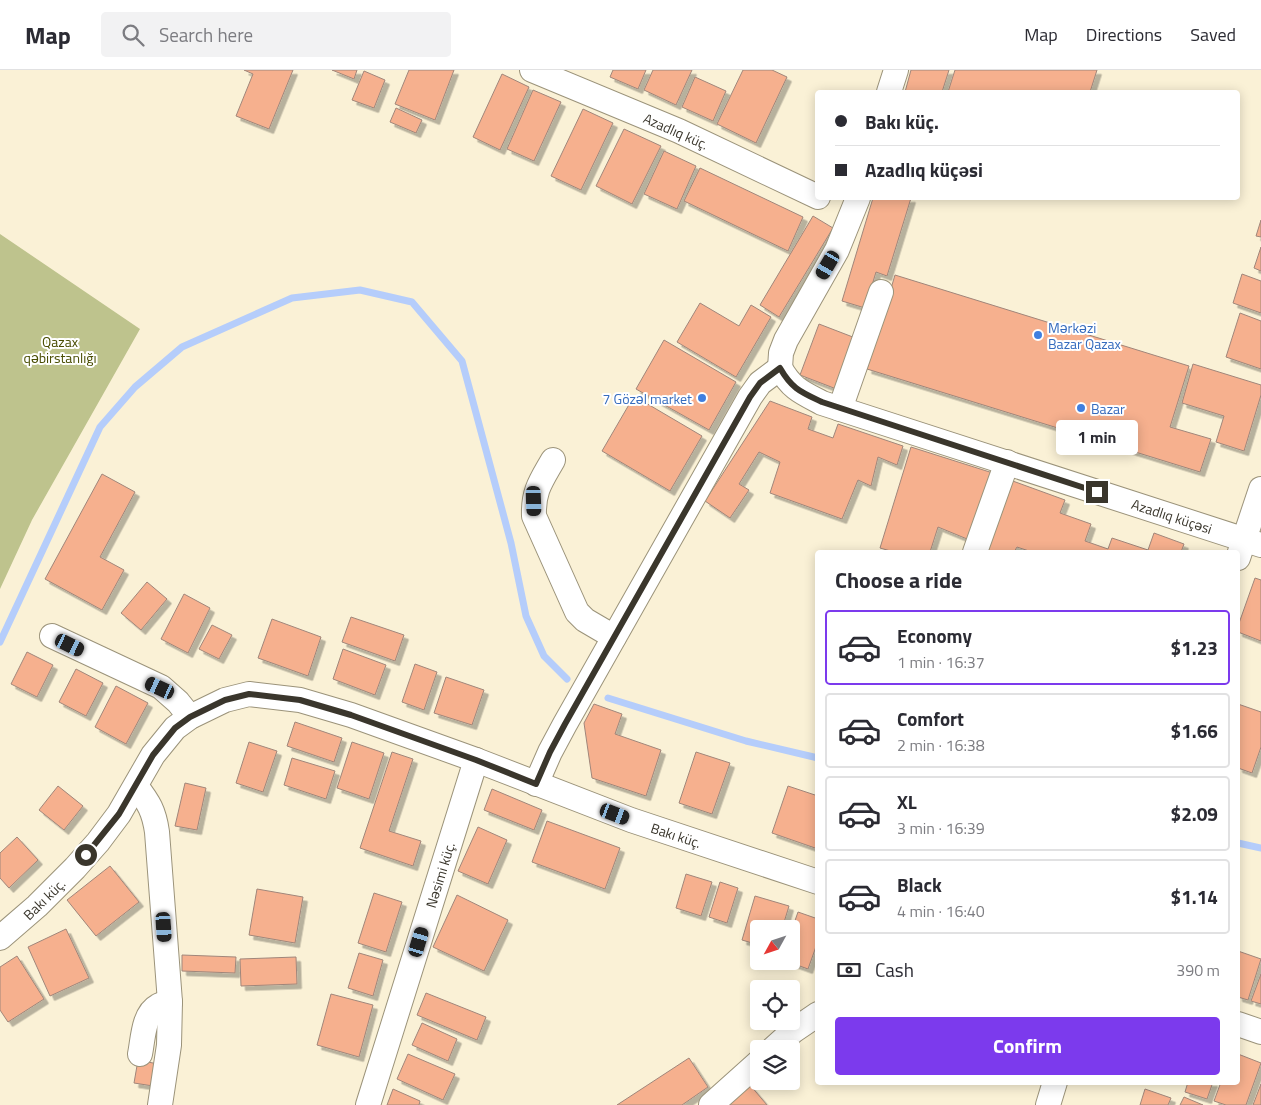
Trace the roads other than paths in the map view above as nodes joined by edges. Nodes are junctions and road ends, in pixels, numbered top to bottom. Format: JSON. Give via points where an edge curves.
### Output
{"nodes":[{"id":1,"x":532,"y":70,"type":"edge"},
{"id":2,"x":896,"y":70,"type":"edge"},
{"id":3,"x":890,"y":90,"type":"edge"},
{"id":4,"x":815,"y":196,"type":"edge"},
{"id":5,"x":831,"y":200,"type":"edge"},
{"id":6,"x":856,"y":206,"type":"edge"},
{"id":7,"x":881,"y":292,"type":"dead end"},
{"id":8,"x":780,"y":368,"type":"junction"},
{"id":9,"x":840,"y":408,"type":"junction"},
{"id":10,"x":553,"y":460,"type":"dead end"},
{"id":11,"x":1007,"y":462,"type":"junction"},
{"id":12,"x":1261,"y":489,"type":"edge"},
{"id":13,"x":1248,"y":547,"type":"edge"},
{"id":14,"x":975,"y":550,"type":"edge"},
{"id":15,"x":52,"y":636,"type":"dead end"},
{"id":16,"x":614,"y":637,"type":"junction"},
{"id":17,"x":190,"y":717,"type":"junction"},
{"id":18,"x":476,"y":760,"type":"junction"},
{"id":19,"x":536,"y":784,"type":"junction"},
{"id":20,"x":136,"y":786,"type":"junction"},
{"id":21,"x":815,"y":881,"type":"edge"},
{"id":22,"x":0,"y":938,"type":"edge"},
{"id":23,"x":170,"y":1002,"type":"junction"},
{"id":24,"x":815,"y":1016,"type":"edge"},
{"id":25,"x":1240,"y":1025,"type":"edge"},
{"id":26,"x":1261,"y":1032,"type":"edge"},
{"id":27,"x":783,"y":1040,"type":"edge"},
{"id":28,"x":140,"y":1054,"type":"dead end"},
{"id":29,"x":750,"y":1070,"type":"edge"},
{"id":30,"x":1054,"y":1085,"type":"edge"},
{"id":31,"x":160,"y":1105,"type":"edge"},
{"id":32,"x":368,"y":1105,"type":"edge"},
{"id":33,"x":711,"y":1105,"type":"edge"},
{"id":34,"x":1048,"y":1105,"type":"edge"}],
"edges":[{"from":1,"to":4,"type":"street","name":"Azadlıq küç.","via":[[679,131]]},
{"from":2,"to":3,"type":"street"},
{"from":5,"to":6,"type":"street","name":"Azadlıq küç."},
{"from":6,"to":8,"type":"street","via":[[837,250],[786,340]]},
{"from":7,"to":9,"type":"street"},
{"from":8,"to":9,"type":"street","name":"Azadlıq küçəsi","via":[[789,383],[801,392]]},
{"from":8,"to":16,"type":"street","via":[[760,383],[750,397]]},
{"from":9,"to":11,"type":"street","name":"Azadlıq küçəsi"},
{"from":10,"to":16,"type":"street","via":[[536,492],[534,516],[577,612]]},
{"from":11,"to":13,"type":"street","name":"Azadlıq küçəsi"},
{"from":11,"to":14,"type":"street"},
{"from":12,"to":13,"type":"street"},
{"from":15,"to":17,"type":"street","via":[[160,688]]},
{"from":16,"to":19,"type":"street","via":[[550,752]]},
{"from":17,"to":18,"type":"street","name":"Bakı küç.","via":[[225,700],[249,694],[300,700]]},
{"from":17,"to":20,"type":"street","name":"Bakı küç.","via":[[175,728],[153,755]]},
{"from":18,"to":19,"type":"street","name":"Bakı küç."},
{"from":18,"to":32,"type":"street","name":"Nəsimi küç."},
{"from":19,"to":21,"type":"street","name":"Bakı küç.","via":[[631,820]]},
{"from":20,"to":22,"type":"street","name":"Bakı küç.","via":[[114,821],[75,868]]},
{"from":20,"to":23,"type":"street","via":[[154,815],[157,832]]},
{"from":23,"to":28,"type":"street","via":[[156,1007],[150,1015]]},
{"from":23,"to":31,"type":"street","via":[[169,1045]]},
{"from":24,"to":27,"type":"street"},
{"from":25,"to":26,"type":"street"},
{"from":29,"to":33,"type":"street"},
{"from":30,"to":34,"type":"street"}]}
